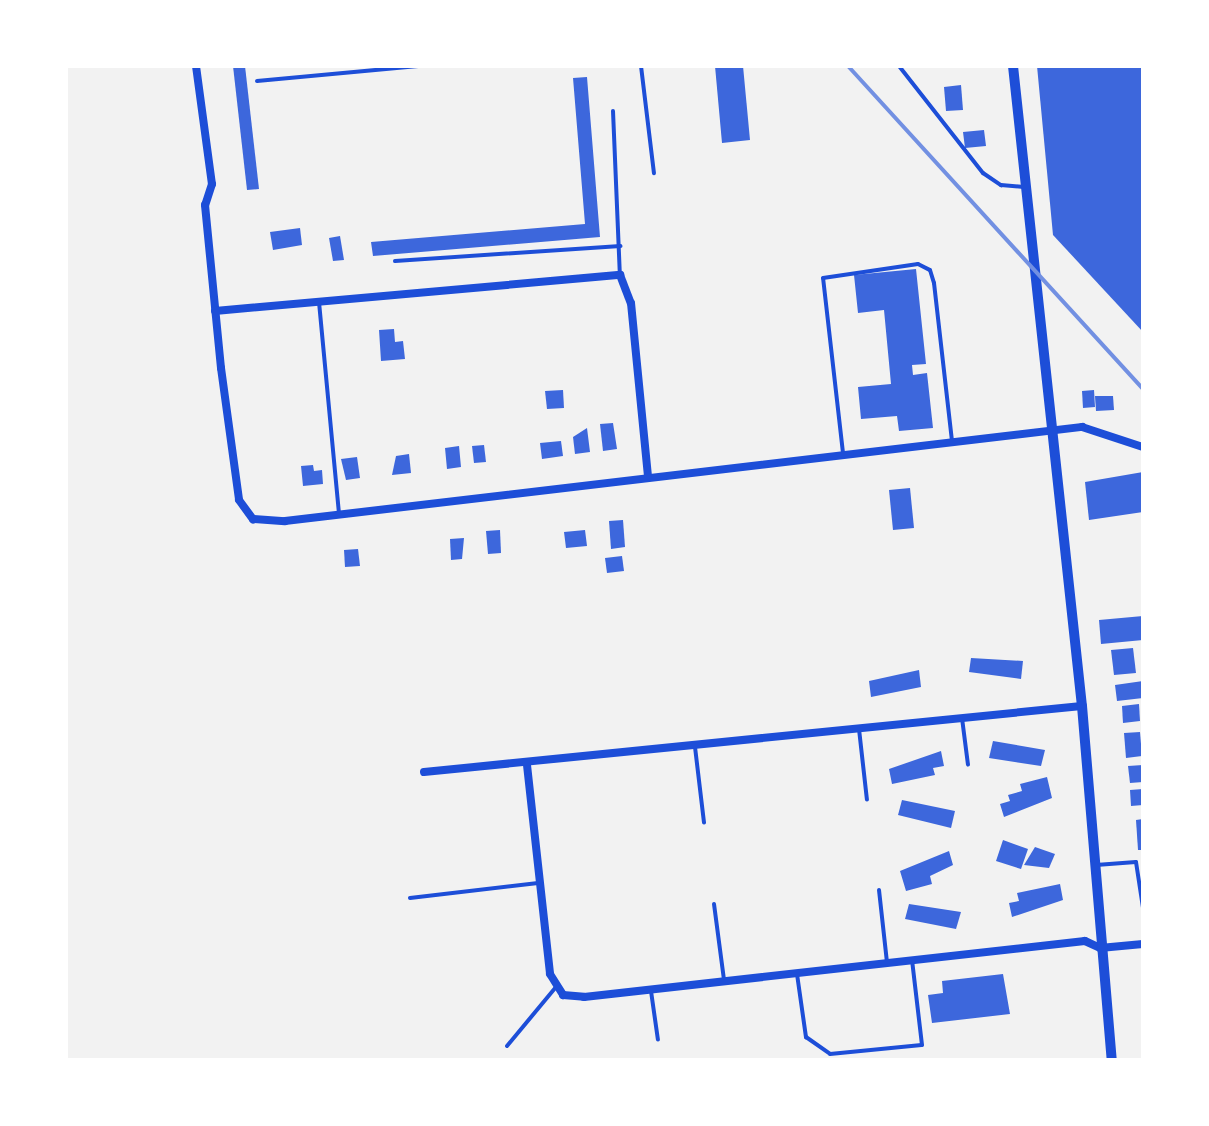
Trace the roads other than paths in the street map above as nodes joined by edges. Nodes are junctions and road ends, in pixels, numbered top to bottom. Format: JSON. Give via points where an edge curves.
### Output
{"nodes":[{"id":1,"x":196,"y":66,"type":"edge"},
{"id":2,"x":418,"y":66,"type":"edge"},
{"id":3,"x":641,"y":66,"type":"edge"},
{"id":4,"x":899,"y":66,"type":"edge"},
{"id":5,"x":1013,"y":66,"type":"edge"},
{"id":6,"x":257,"y":81,"type":"dead end"},
{"id":7,"x":613,"y":111,"type":"dead end"},
{"id":8,"x":654,"y":173,"type":"dead end"},
{"id":9,"x":1024,"y":187,"type":"junction"},
{"id":10,"x":621,"y":246,"type":"junction"},
{"id":11,"x":395,"y":261,"type":"dead end"},
{"id":12,"x":620,"y":275,"type":"junction"},
{"id":13,"x":319,"y":302,"type":"junction"},
{"id":14,"x":215,"y":311,"type":"junction"},
{"id":15,"x":1052,"y":430,"type":"junction"},
{"id":16,"x":952,"y":441,"type":"junction"},
{"id":17,"x":1143,"y":447,"type":"edge"},
{"id":18,"x":843,"y":453,"type":"junction"},
{"id":19,"x":648,"y":475,"type":"junction"},
{"id":20,"x":339,"y":514,"type":"junction"},
{"id":21,"x":1082,"y":706,"type":"junction"},
{"id":22,"x":962,"y":718,"type":"junction"},
{"id":23,"x":859,"y":729,"type":"junction"},
{"id":24,"x":695,"y":747,"type":"junction"},
{"id":25,"x":527,"y":765,"type":"junction"},
{"id":26,"x":968,"y":765,"type":"dead end"},
{"id":27,"x":424,"y":772,"type":"dead end"},
{"id":28,"x":867,"y":800,"type":"dead end"},
{"id":29,"x":704,"y":822,"type":"dead end"},
{"id":30,"x":1094,"y":865,"type":"junction"},
{"id":31,"x":540,"y":882,"type":"junction"},
{"id":32,"x":879,"y":890,"type":"dead end"},
{"id":33,"x":410,"y":898,"type":"dead end"},
{"id":34,"x":714,"y":904,"type":"dead end"},
{"id":35,"x":1143,"y":908,"type":"edge"},
{"id":36,"x":1143,"y":944,"type":"edge"},
{"id":37,"x":1100,"y":948,"type":"junction"},
{"id":38,"x":912,"y":959,"type":"junction"},
{"id":39,"x":887,"y":962,"type":"junction"},
{"id":40,"x":797,"y":972,"type":"junction"},
{"id":41,"x":724,"y":980,"type":"junction"},
{"id":42,"x":556,"y":987,"type":"junction"},
{"id":43,"x":651,"y":989,"type":"junction"},
{"id":44,"x":658,"y":1040,"type":"dead end"},
{"id":45,"x":507,"y":1046,"type":"dead end"},
{"id":46,"x":1112,"y":1060,"type":"edge"}],
"edges":[{"from":1,"to":14,"type":"street","via":[[212,184],[205,205]]},
{"from":2,"to":6,"type":"lane"},
{"from":3,"to":8,"type":"lane"},
{"from":4,"to":9,"type":"lane","via":[[983,173],[1001,185]]},
{"from":5,"to":9,"type":"street"},
{"from":7,"to":10,"type":"lane"},
{"from":9,"to":15,"type":"street"},
{"from":10,"to":11,"type":"lane"},
{"from":10,"to":12,"type":"lane"},
{"from":12,"to":13,"type":"street"},
{"from":12,"to":19,"type":"street","via":[[631,303]]},
{"from":13,"to":14,"type":"street"},
{"from":13,"to":20,"type":"lane"},
{"from":14,"to":20,"type":"street","via":[[239,500],[253,519]]},
{"from":15,"to":16,"type":"street"},
{"from":15,"to":17,"type":"street","via":[[1104,431]]},
{"from":15,"to":21,"type":"street"},
{"from":16,"to":18,"type":"street"},
{"from":16,"to":18,"type":"lane","via":[[934,283],[930,270],[918,264],[823,278]]},
{"from":18,"to":19,"type":"street"},
{"from":19,"to":20,"type":"street"},
{"from":21,"to":22,"type":"street"},
{"from":21,"to":30,"type":"street"},
{"from":22,"to":23,"type":"street"},
{"from":22,"to":26,"type":"lane"},
{"from":23,"to":24,"type":"street"},
{"from":23,"to":28,"type":"lane"},
{"from":24,"to":25,"type":"street"},
{"from":24,"to":29,"type":"lane"},
{"from":25,"to":27,"type":"street"},
{"from":25,"to":31,"type":"street"},
{"from":30,"to":35,"type":"lane","via":[[1136,862]]},
{"from":30,"to":37,"type":"street"},
{"from":31,"to":33,"type":"lane"},
{"from":31,"to":42,"type":"street"},
{"from":32,"to":39,"type":"lane"},
{"from":34,"to":41,"type":"lane"},
{"from":36,"to":37,"type":"street"},
{"from":37,"to":38,"type":"street","via":[[1085,941]]},
{"from":37,"to":46,"type":"street"},
{"from":38,"to":39,"type":"street"},
{"from":38,"to":40,"type":"lane","via":[[922,1045],[830,1054],[806,1037]]},
{"from":39,"to":40,"type":"street"},
{"from":40,"to":41,"type":"street"},
{"from":41,"to":43,"type":"street"},
{"from":42,"to":43,"type":"street","via":[[563,995]]},
{"from":42,"to":45,"type":"lane"},
{"from":43,"to":44,"type":"lane"}]}
